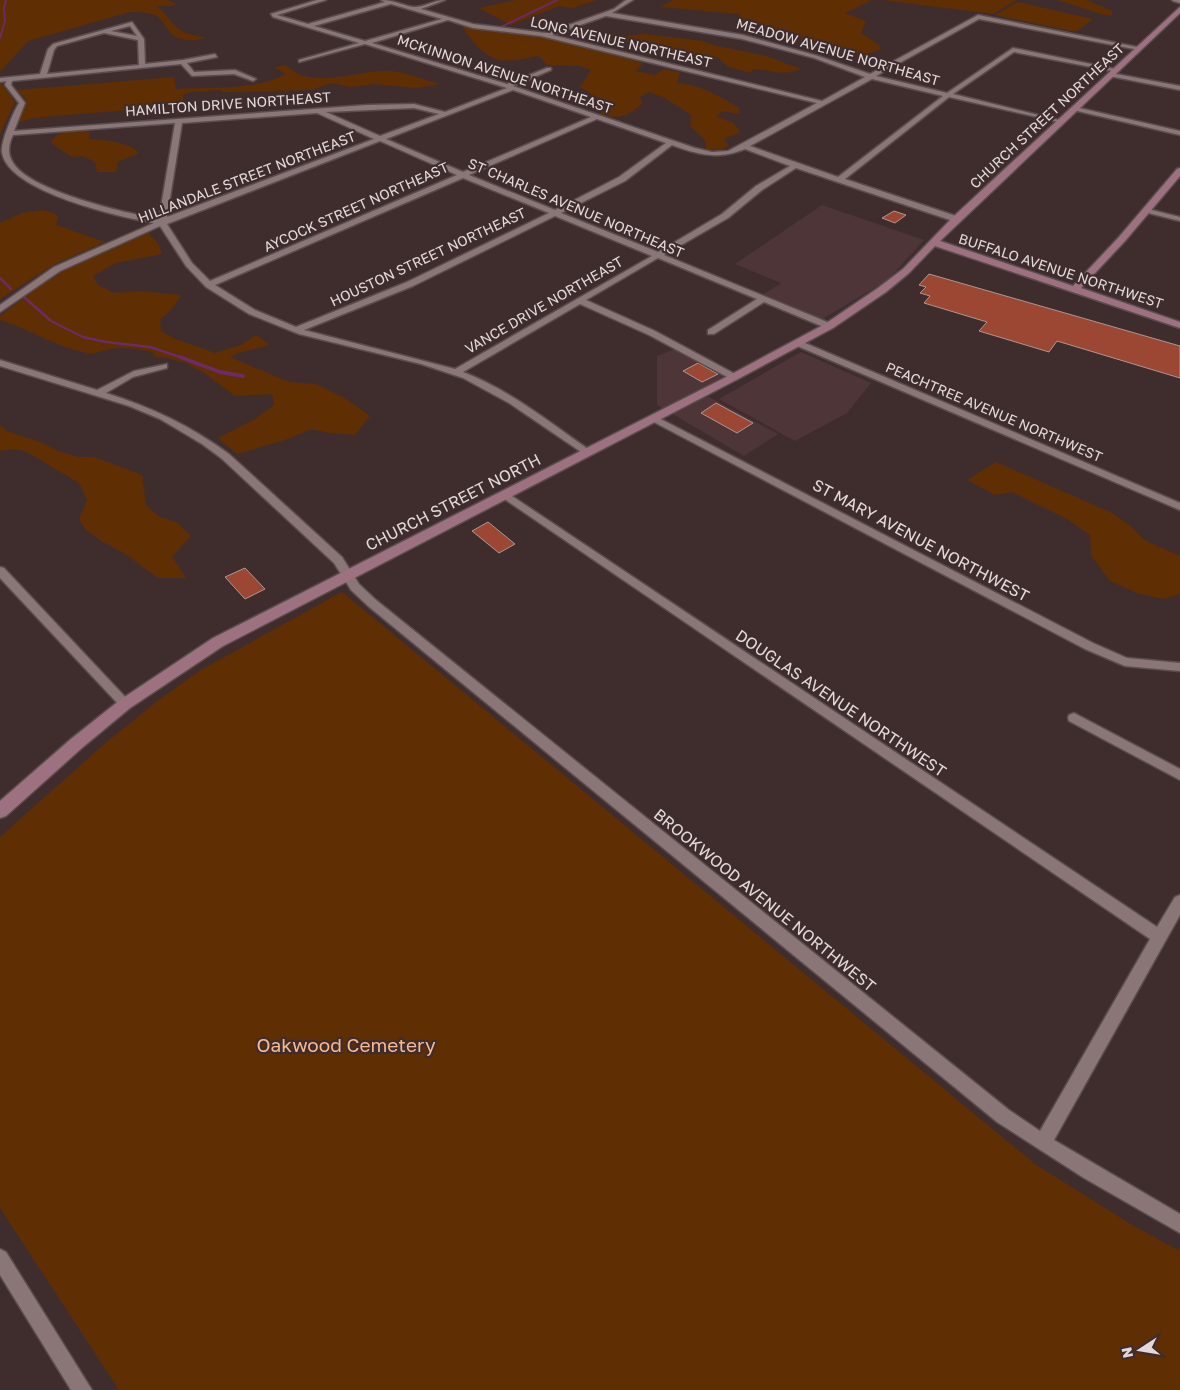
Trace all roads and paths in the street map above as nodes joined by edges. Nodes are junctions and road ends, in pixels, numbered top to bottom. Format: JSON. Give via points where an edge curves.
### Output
{"nodes":[{"id":1,"x":323,"y":0,"type":"edge"},
{"id":2,"x":384,"y":0,"type":"edge"},
{"id":3,"x":442,"y":0,"type":"edge"},
{"id":4,"x":630,"y":0,"type":"edge"},
{"id":5,"x":1175,"y":0,"type":"edge"},
{"id":6,"x":1180,"y":1,"type":"edge"},
{"id":7,"x":392,"y":2,"type":"junction"},
{"id":8,"x":415,"y":9,"type":"junction"},
{"id":9,"x":1180,"y":10,"type":"edge"},
{"id":10,"x":606,"y":14,"type":"junction"},
{"id":11,"x":449,"y":19,"type":"junction"},
{"id":12,"x":310,"y":26,"type":"junction"},
{"id":13,"x":103,"y":31,"type":"junction"},
{"id":14,"x":547,"y":35,"type":"junction"},
{"id":15,"x":141,"y":39,"type":"junction"},
{"id":16,"x":367,"y":42,"type":"junction"},
{"id":17,"x":1139,"y":48,"type":"junction"},
{"id":18,"x":215,"y":56,"type":"dead end"},
{"id":19,"x":301,"y":60,"type":"dead end"},
{"id":20,"x":182,"y":62,"type":"junction"},
{"id":21,"x":142,"y":67,"type":"junction"},
{"id":22,"x":549,"y":69,"type":"dead end"},
{"id":23,"x":1114,"y":72,"type":"junction"},
{"id":24,"x":43,"y":75,"type":"junction"},
{"id":25,"x":872,"y":77,"type":"junction"},
{"id":26,"x":10,"y":78,"type":"junction"},
{"id":27,"x":253,"y":78,"type":"dead end"},
{"id":28,"x":0,"y":80,"type":"edge"},
{"id":29,"x":511,"y":87,"type":"junction"},
{"id":30,"x":1180,"y":88,"type":"edge"},
{"id":31,"x":948,"y":95,"type":"junction"},
{"id":32,"x":823,"y":103,"type":"junction"},
{"id":33,"x":1075,"y":109,"type":"junction"},
{"id":34,"x":316,"y":110,"type":"junction"},
{"id":35,"x":446,"y":114,"type":"junction"},
{"id":36,"x":597,"y":117,"type":"junction"},
{"id":37,"x":179,"y":120,"type":"junction"},
{"id":38,"x":1061,"y":122,"type":"junction"},
{"id":39,"x":11,"y":133,"type":"junction"},
{"id":40,"x":1180,"y":133,"type":"edge"},
{"id":41,"x":380,"y":139,"type":"junction"},
{"id":42,"x":671,"y":143,"type":"junction"},
{"id":43,"x":745,"y":146,"type":"junction"},
{"id":44,"x":730,"y":154,"type":"junction"},
{"id":45,"x":768,"y":156,"type":"junction"},
{"id":46,"x":796,"y":165,"type":"junction"},
{"id":47,"x":1180,"y":171,"type":"edge"},
{"id":48,"x":462,"y":174,"type":"junction"},
{"id":49,"x":839,"y":180,"type":"junction"},
{"id":50,"x":1147,"y":210,"type":"junction"},
{"id":51,"x":555,"y":213,"type":"junction"},
{"id":52,"x":956,"y":219,"type":"junction"},
{"id":53,"x":1180,"y":219,"type":"edge"},
{"id":54,"x":162,"y":222,"type":"junction"},
{"id":55,"x":933,"y":242,"type":"junction"},
{"id":56,"x":657,"y":256,"type":"junction"},
{"id":57,"x":209,"y":285,"type":"junction"},
{"id":58,"x":1074,"y":290,"type":"junction"},
{"id":59,"x":763,"y":299,"type":"junction"},
{"id":60,"x":578,"y":300,"type":"junction"},
{"id":61,"x":0,"y":309,"type":"edge"},
{"id":62,"x":1180,"y":325,"type":"edge"},
{"id":63,"x":829,"y":326,"type":"junction"},
{"id":64,"x":296,"y":330,"type":"junction"},
{"id":65,"x":711,"y":332,"type":"dead end"},
{"id":66,"x":798,"y":342,"type":"junction"},
{"id":67,"x":0,"y":363,"type":"edge"},
{"id":68,"x":164,"y":366,"type":"dead end"},
{"id":69,"x":456,"y":372,"type":"junction"},
{"id":70,"x":734,"y":377,"type":"junction"},
{"id":71,"x":98,"y":394,"type":"junction"},
{"id":72,"x":654,"y":418,"type":"junction"},
{"id":73,"x":587,"y":453,"type":"junction"},
{"id":74,"x":505,"y":496,"type":"junction"},
{"id":75,"x":1178,"y":504,"type":"edge"},
{"id":76,"x":0,"y":571,"type":"edge"},
{"id":77,"x":348,"y":576,"type":"junction"},
{"id":78,"x":1180,"y":667,"type":"edge"},
{"id":79,"x":125,"y":704,"type":"junction"},
{"id":80,"x":1074,"y":718,"type":"dead end"},
{"id":81,"x":1180,"y":775,"type":"edge"},
{"id":82,"x":0,"y":810,"type":"edge"},
{"id":83,"x":1180,"y":901,"type":"edge"},
{"id":84,"x":1160,"y":937,"type":"junction"},
{"id":85,"x":1042,"y":1143,"type":"junction"},
{"id":86,"x":1180,"y":1224,"type":"edge"},
{"id":87,"x":0,"y":1258,"type":"edge"},
{"id":88,"x":82,"y":1390,"type":"edge"}],
"edges":[{"from":1,"to":12,"type":"street","name":"MCKINNON AVENUE NORTHEAST","via":[[274,14]]},
{"from":2,"to":7,"type":"street","name":"LONG AVENUE NORTHEAST"},
{"from":3,"to":8,"type":"street"},
{"from":4,"to":10,"type":"street"},
{"from":5,"to":6,"type":"street"},
{"from":7,"to":8,"type":"street","name":"LONG AVENUE NORTHEAST"},
{"from":7,"to":12,"type":"street"},
{"from":8,"to":11,"type":"street","name":"LONG AVENUE NORTHEAST"},
{"from":9,"to":17,"type":"main road","name":"CHURCH STREET NORTHEAST"},
{"from":10,"to":14,"type":"street"},
{"from":10,"to":25,"type":"street","name":"MEADOW AVENUE NORTHEAST","via":[[737,35]]},
{"from":11,"to":14,"type":"street","name":"LONG AVENUE NORTHEAST","via":[[487,28]]},
{"from":11,"to":16,"type":"street"},
{"from":12,"to":16,"type":"street","name":"MCKINNON AVENUE NORTHEAST"},
{"from":13,"to":15,"type":"street"},
{"from":13,"to":15,"type":"street","via":[[132,24]]},
{"from":13,"to":24,"type":"street","via":[[55,46],[51,49]]},
{"from":14,"to":32,"type":"street","name":"LONG AVENUE NORTHEAST"},
{"from":15,"to":21,"type":"street"},
{"from":16,"to":19,"type":"street"},
{"from":16,"to":29,"type":"street","name":"MCKINNON AVENUE NORTHEAST"},
{"from":17,"to":23,"type":"main road","name":"CHURCH STREET NORTHEAST"},
{"from":17,"to":25,"type":"street","via":[[978,18]]},
{"from":18,"to":20,"type":"street"},
{"from":20,"to":21,"type":"street"},
{"from":20,"to":27,"type":"street","via":[[192,74],[235,72]]},
{"from":21,"to":24,"type":"street"},
{"from":22,"to":29,"type":"street","name":"HILLANDALE STREET NORTHEAST"},
{"from":23,"to":30,"type":"street"},
{"from":23,"to":31,"type":"street","via":[[1013,50]]},
{"from":23,"to":33,"type":"main road","name":"CHURCH STREET NORTHEAST"},
{"from":24,"to":26,"type":"street"},
{"from":25,"to":31,"type":"street","name":"MEADOW AVENUE NORTHEAST"},
{"from":25,"to":32,"type":"street"},
{"from":26,"to":28,"type":"street"},
{"from":26,"to":39,"type":"street","via":[[8,84],[22,103]]},
{"from":29,"to":35,"type":"street","name":"HILLANDALE STREET NORTHEAST"},
{"from":29,"to":36,"type":"street","name":"MCKINNON AVENUE NORTHEAST"},
{"from":31,"to":38,"type":"street","name":"MEADOW AVENUE NORTHEAST"},
{"from":31,"to":49,"type":"street"},
{"from":32,"to":43,"type":"street"},
{"from":33,"to":38,"type":"main road","name":"CHURCH STREET NORTHEAST"},
{"from":33,"to":40,"type":"street"},
{"from":34,"to":35,"type":"street","name":"HAMILTON DRIVE NORTHEAST","via":[[402,106]]},
{"from":34,"to":37,"type":"street","name":"HAMILTON DRIVE NORTHEAST"},
{"from":34,"to":41,"type":"street","name":"ST CHARLES AVENUE NORTHEAST"},
{"from":35,"to":41,"type":"street","name":"HILLANDALE STREET NORTHEAST"},
{"from":36,"to":42,"type":"street","name":"MCKINNON AVENUE NORTHEAST"},
{"from":36,"to":48,"type":"street","name":"AYCOCK STREET NORTHEAST"},
{"from":37,"to":39,"type":"street","name":"HAMILTON DRIVE NORTHEAST"},
{"from":37,"to":54,"type":"street"},
{"from":38,"to":52,"type":"main road","name":"CHURCH STREET NORTHEAST"},
{"from":39,"to":54,"type":"street","via":[[5,147],[9,165],[32,184]]},
{"from":41,"to":48,"type":"street","name":"ST CHARLES AVENUE NORTHEAST"},
{"from":41,"to":54,"type":"street","name":"HILLANDALE STREET NORTHEAST"},
{"from":42,"to":44,"type":"street","name":"MCKINNON AVENUE NORTHEAST","via":[[704,153]]},
{"from":42,"to":51,"type":"street","name":"HOUSTON STREET NORTHEAST","via":[[622,179]]},
{"from":43,"to":44,"type":"street"},
{"from":43,"to":45,"type":"street","name":"MCKINNON AVENUE NORTHEAST"},
{"from":44,"to":45,"type":"street","name":"MCKINNON AVENUE NORTHEAST"},
{"from":45,"to":46,"type":"street","name":"MCKINNON AVENUE NORTHEAST"},
{"from":46,"to":49,"type":"street","name":"MCKINNON AVENUE NORTHEAST"},
{"from":46,"to":56,"type":"street","name":"VANCE DRIVE NORTHEAST","via":[[759,188],[725,216]]},
{"from":47,"to":50,"type":"main road"},
{"from":48,"to":51,"type":"street","name":"ST CHARLES AVENUE NORTHEAST"},
{"from":48,"to":57,"type":"street","name":"AYCOCK STREET NORTHEAST"},
{"from":49,"to":52,"type":"street","name":"MCKINNON AVENUE NORTHEAST"},
{"from":50,"to":53,"type":"street"},
{"from":50,"to":58,"type":"main road"},
{"from":51,"to":56,"type":"street","name":"ST CHARLES AVENUE NORTHEAST"},
{"from":51,"to":64,"type":"street","name":"HOUSTON STREET NORTHEAST","via":[[406,286],[341,315]]},
{"from":52,"to":55,"type":"main road","name":"CHURCH STREET NORTHEAST"},
{"from":54,"to":57,"type":"street","via":[[190,268]]},
{"from":54,"to":61,"type":"street","name":"HILLANDALE STREET NORTHEAST","via":[[57,269]]},
{"from":55,"to":58,"type":"main road","name":"BUFFALO AVENUE NORTHWEST"},
{"from":55,"to":63,"type":"main road","name":"CHURCH STREET NORTH","via":[[906,271]]},
{"from":56,"to":59,"type":"street","name":"ST CHARLES AVENUE NORTHEAST"},
{"from":56,"to":60,"type":"street","name":"VANCE DRIVE NORTHEAST"},
{"from":57,"to":64,"type":"street","via":[[239,305]]},
{"from":58,"to":62,"type":"main road","name":"BUFFALO AVENUE NORTHWEST"},
{"from":59,"to":63,"type":"street","name":"ST CHARLES AVENUE NORTHEAST"},
{"from":59,"to":65,"type":"street"},
{"from":60,"to":69,"type":"street","name":"VANCE DRIVE NORTHEAST"},
{"from":60,"to":70,"type":"street","via":[[652,333]]},
{"from":63,"to":66,"type":"main road","name":"CHURCH STREET NORTH"},
{"from":64,"to":69,"type":"street"},
{"from":66,"to":70,"type":"main road","name":"CHURCH STREET NORTH"},
{"from":66,"to":75,"type":"street","name":"PEACHTREE AVENUE NORTHWEST"},
{"from":67,"to":71,"type":"street","name":"BROOKWOOD AVENUE NORTHWEST"},
{"from":68,"to":71,"type":"street","via":[[122,378]]},
{"from":69,"to":73,"type":"street","via":[[493,390]]},
{"from":70,"to":72,"type":"main road","name":"CHURCH STREET NORTH"},
{"from":71,"to":77,"type":"street","name":"BROOKWOOD AVENUE NORTHWEST","via":[[163,417],[225,456],[338,560]]},
{"from":72,"to":73,"type":"main road","name":"CHURCH STREET NORTH"},
{"from":72,"to":78,"type":"street","name":"ST MARY AVENUE NORTHWEST","via":[[1089,646],[1124,662]]},
{"from":73,"to":74,"type":"main road","name":"CHURCH STREET NORTH"},
{"from":74,"to":77,"type":"main road","name":"CHURCH STREET NORTH"},
{"from":74,"to":84,"type":"street","name":"DOUGLAS AVENUE NORTHWEST"},
{"from":76,"to":79,"type":"street"},
{"from":77,"to":79,"type":"main road","name":"CHURCH STREET NORTH","via":[[218,642]]},
{"from":77,"to":85,"type":"street","name":"BROOKWOOD AVENUE NORTHWEST","via":[[397,624],[1003,1116]]},
{"from":79,"to":82,"type":"main road","name":"CHURCH STREET NORTH"},
{"from":80,"to":81,"type":"street"},
{"from":83,"to":84,"type":"street"},
{"from":84,"to":85,"type":"street"},
{"from":85,"to":86,"type":"street","name":"BROOKWOOD AVENUE NORTHWEST"},
{"from":87,"to":88,"type":"street"}]}
